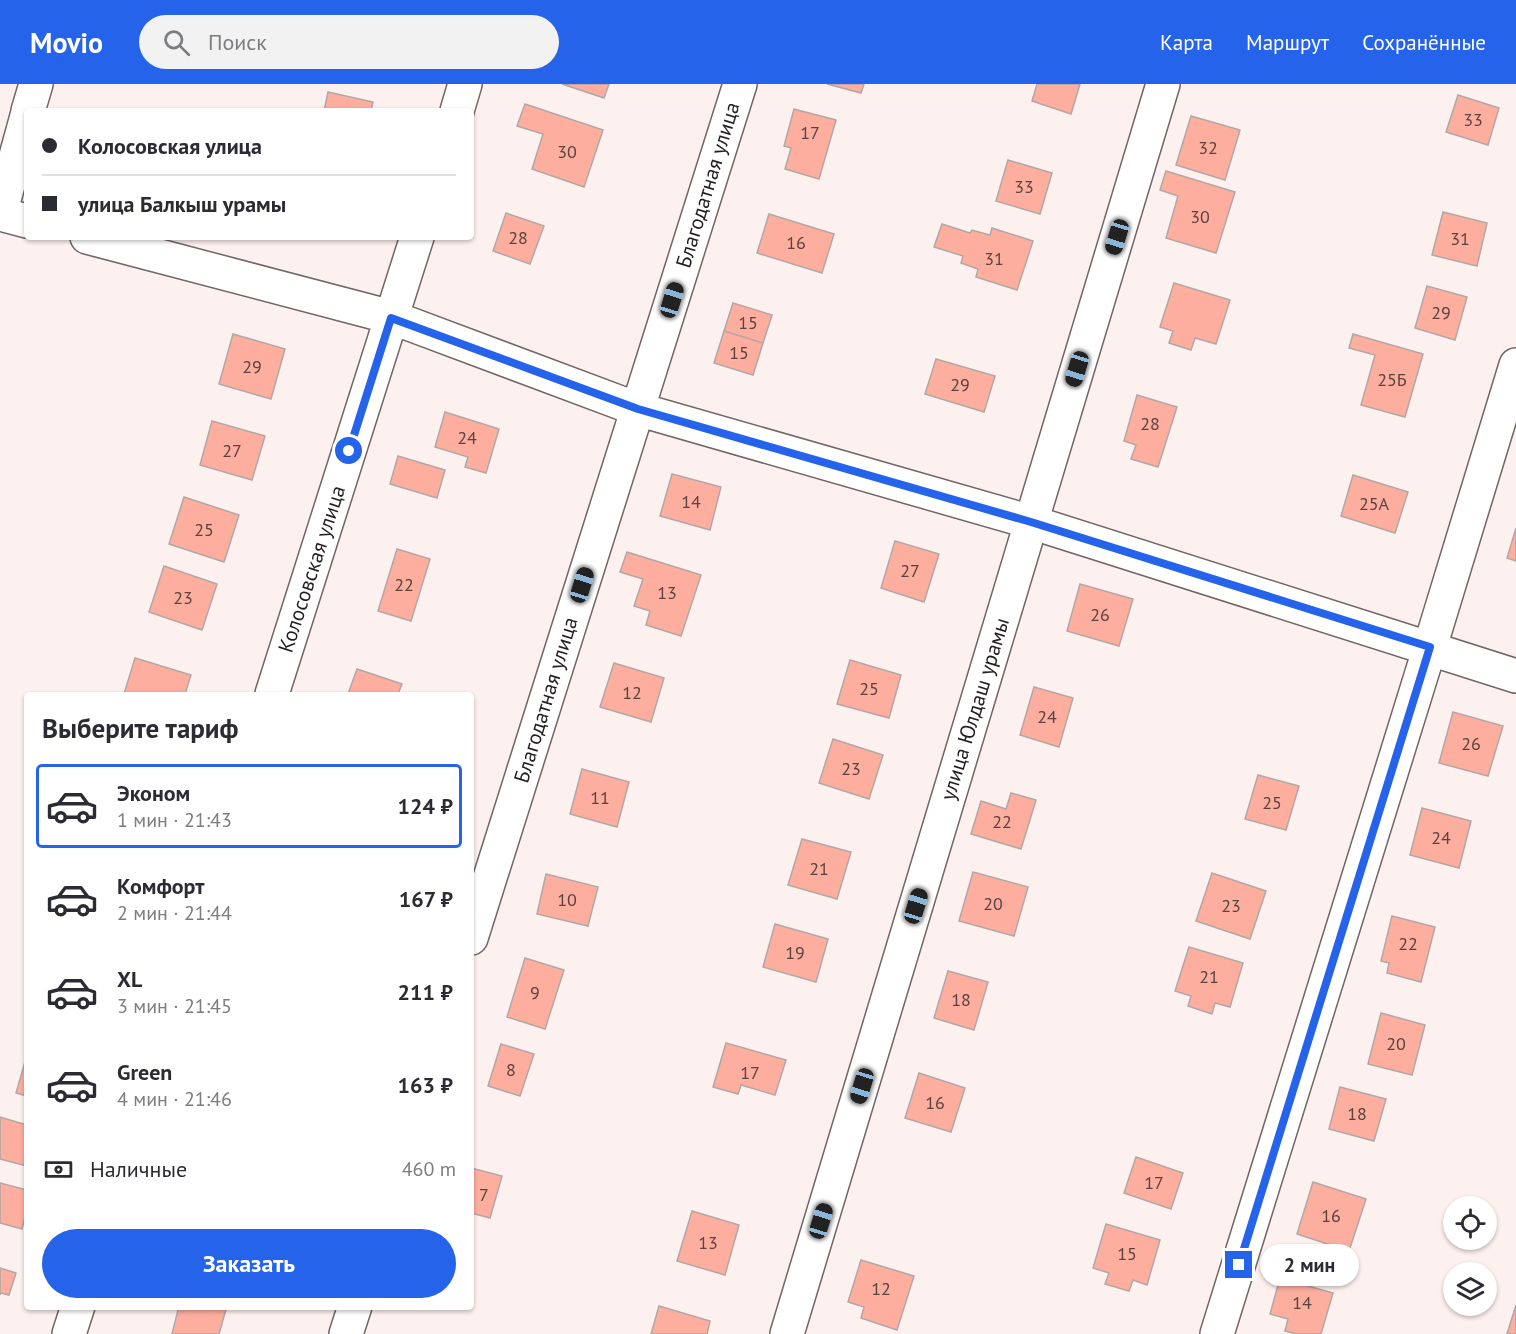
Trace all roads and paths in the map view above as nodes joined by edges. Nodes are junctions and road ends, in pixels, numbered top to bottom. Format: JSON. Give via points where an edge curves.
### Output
{"nodes":[{"id":1,"x":36,"y":84,"type":"edge"},
{"id":2,"x":465,"y":84,"type":"edge"},
{"id":3,"x":740,"y":84,"type":"edge"},
{"id":4,"x":1163,"y":84,"type":"edge"},
{"id":5,"x":29,"y":108,"type":"edge"},
{"id":6,"x":458,"y":108,"type":"edge"},
{"id":7,"x":24,"y":127,"type":"edge"},
{"id":8,"x":0,"y":214,"type":"edge"},
{"id":9,"x":24,"y":220,"type":"edge"},
{"id":10,"x":98,"y":240,"type":"edge"},
{"id":11,"x":416,"y":240,"type":"edge"},
{"id":12,"x":391,"y":318,"type":"junction"},
{"id":13,"x":1516,"y":364,"type":"edge"},
{"id":14,"x":638,"y":409,"type":"junction"},
{"id":15,"x":1031,"y":522,"type":"junction"},
{"id":16,"x":1430,"y":647,"type":"junction"},
{"id":17,"x":1516,"y":676,"type":"edge"},
{"id":18,"x":273,"y":692,"type":"edge"},
{"id":19,"x":474,"y":928,"type":"edge"},
{"id":20,"x":77,"y":1310,"type":"edge"},
{"id":21,"x":354,"y":1310,"type":"edge"},
{"id":22,"x":69,"y":1334,"type":"edge"},
{"id":23,"x":346,"y":1334,"type":"edge"},
{"id":24,"x":787,"y":1334,"type":"edge"},
{"id":25,"x":1217,"y":1334,"type":"edge"}],
"edges":[{"from":1,"to":5,"type":"street"},
{"from":2,"to":6,"type":"street"},
{"from":3,"to":14,"type":"street","name":"Благодатная улица"},
{"from":4,"to":15,"type":"street","name":"улица Юлдаш урамы"},
{"from":7,"to":8,"type":"street"},
{"from":8,"to":9,"type":"street"},
{"from":10,"to":12,"type":"street"},
{"from":11,"to":12,"type":"street","name":"Колосовская улица"},
{"from":12,"to":14,"type":"street"},
{"from":12,"to":18,"type":"street","name":"Колосовская улица"},
{"from":13,"to":16,"type":"street"},
{"from":14,"to":15,"type":"street"},
{"from":14,"to":19,"type":"street","name":"Благодатная улица"},
{"from":15,"to":16,"type":"street"},
{"from":15,"to":24,"type":"street","name":"улица Юлдаш урамы"},
{"from":16,"to":17,"type":"street"},
{"from":16,"to":25,"type":"street"},
{"from":20,"to":22,"type":"street"},
{"from":21,"to":23,"type":"street"}]}
